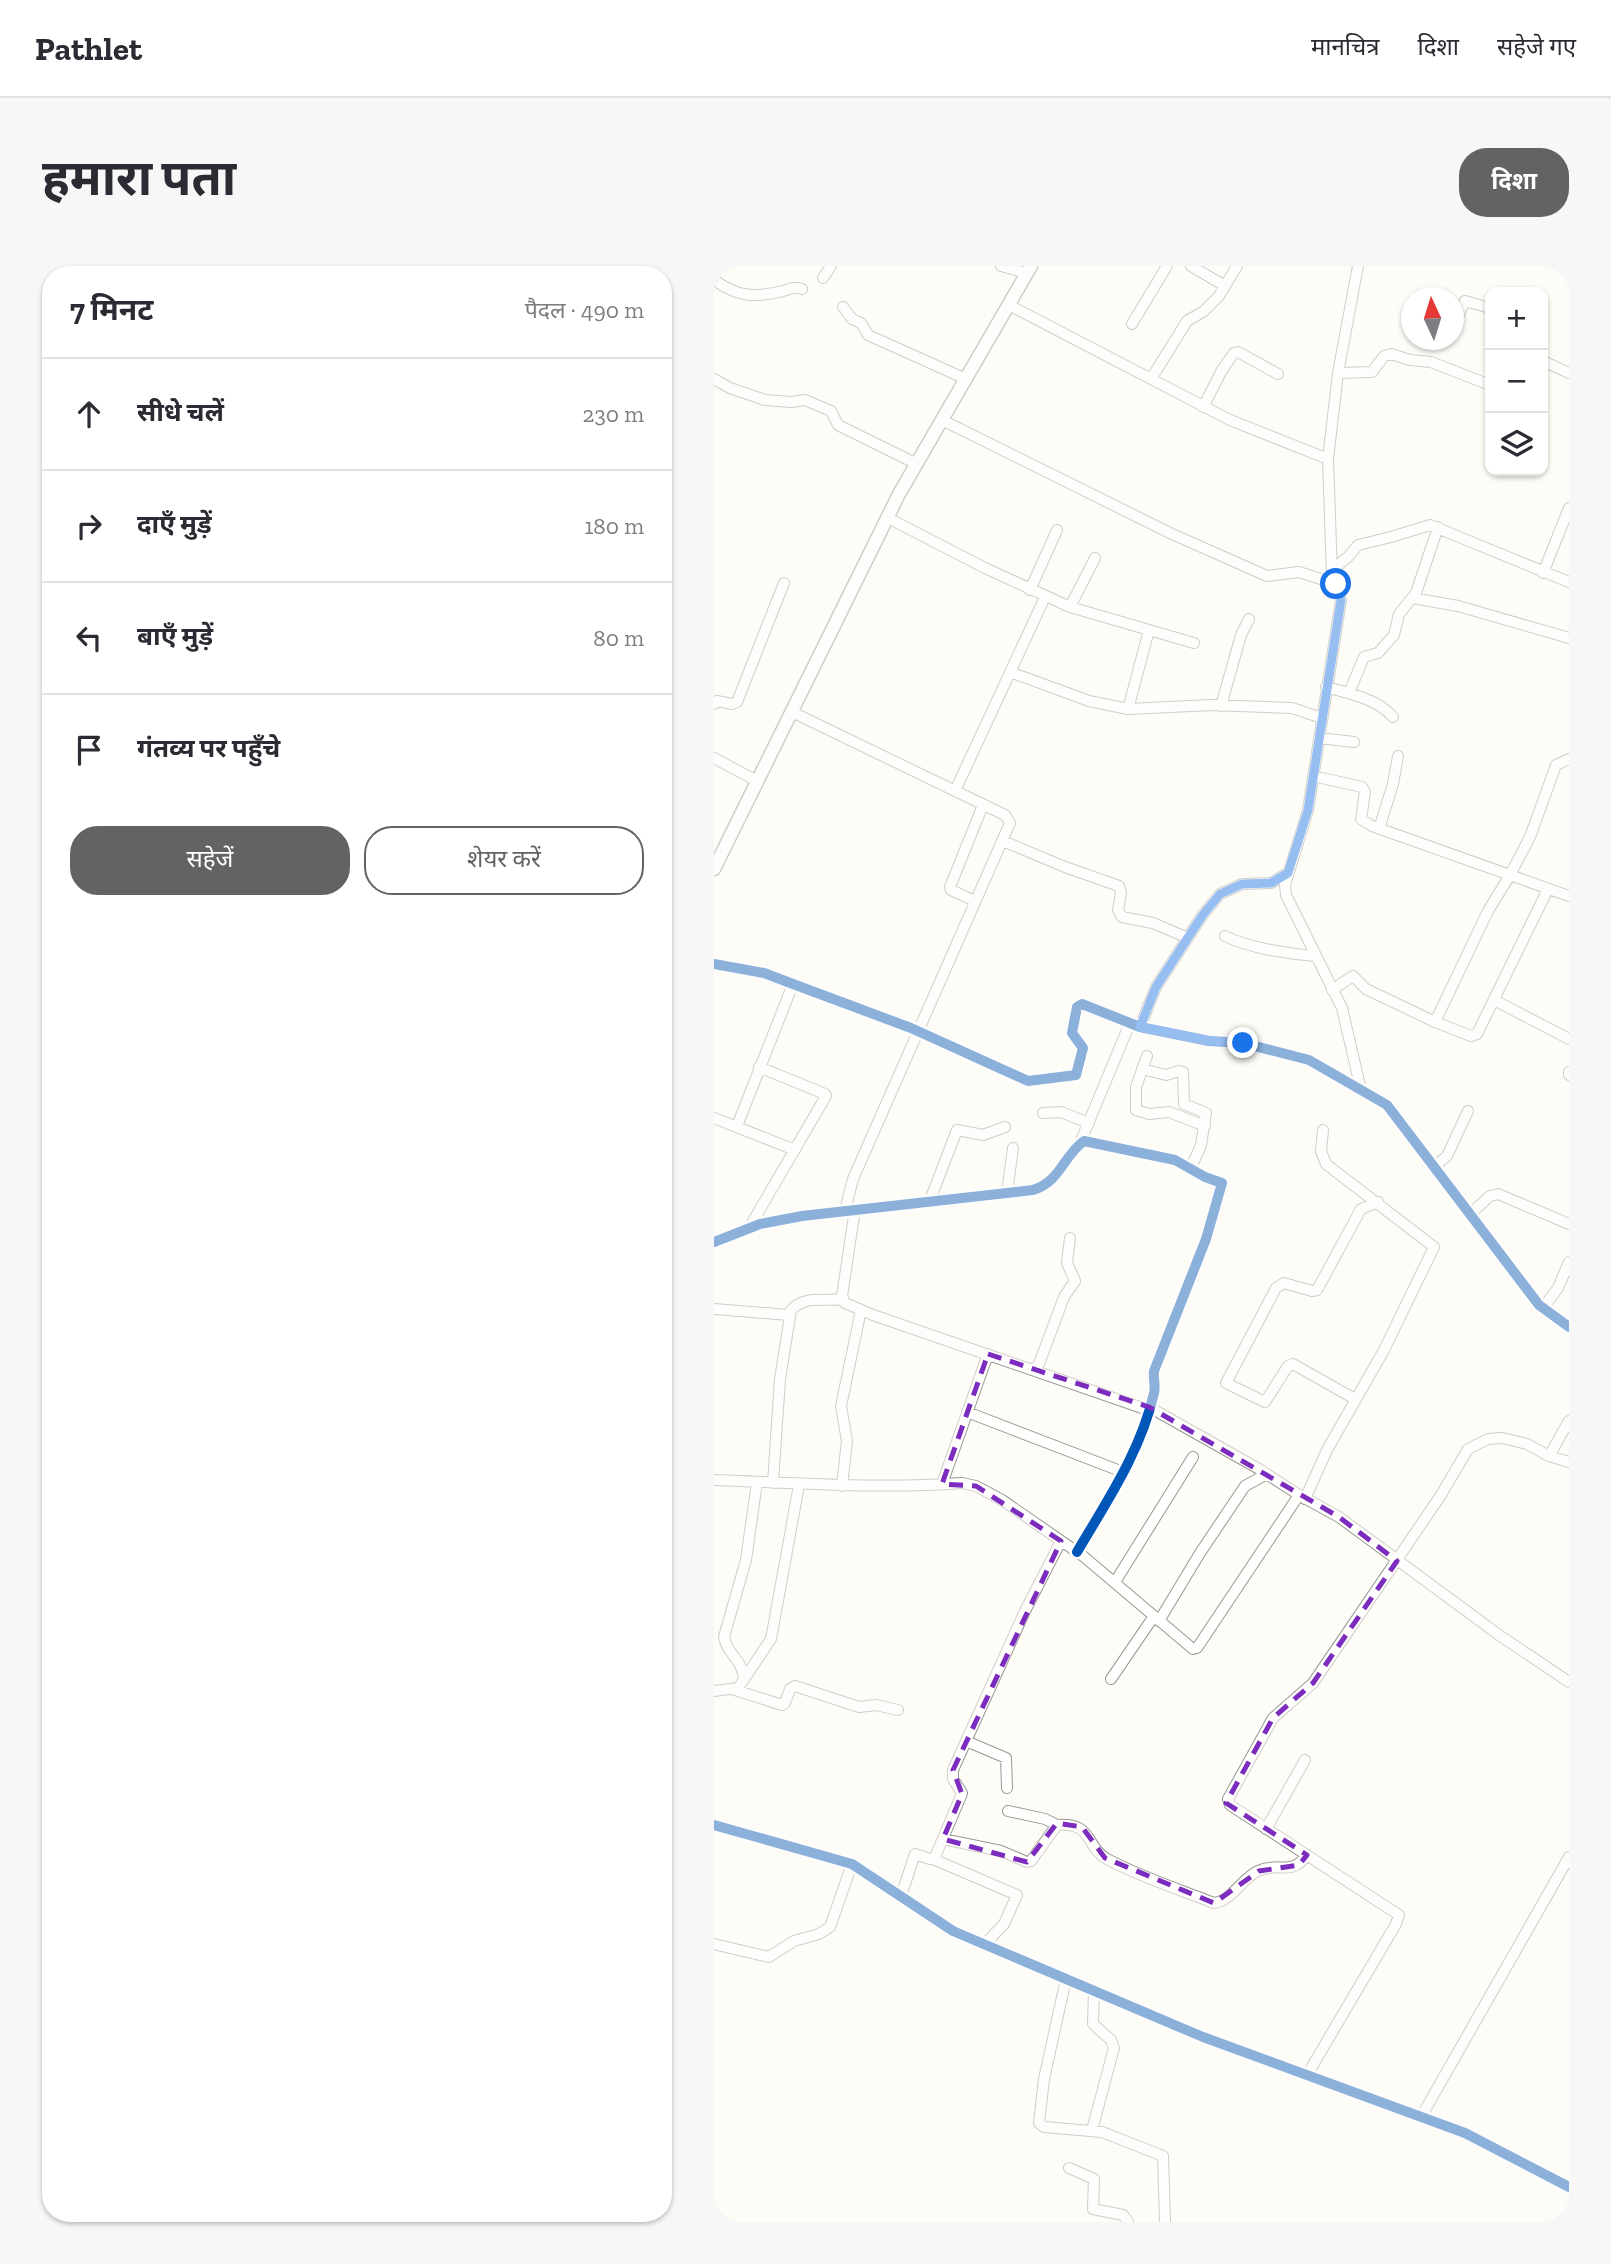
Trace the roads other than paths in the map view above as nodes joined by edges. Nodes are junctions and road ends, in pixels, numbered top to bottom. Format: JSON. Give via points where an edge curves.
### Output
{"nodes":[{"id":1,"x":831,"y":266,"type":"edge"},
{"id":2,"x":1001,"y":266,"type":"edge"},
{"id":3,"x":1167,"y":266,"type":"edge"},
{"id":4,"x":1191,"y":266,"type":"edge"},
{"id":5,"x":1237,"y":266,"type":"edge"},
{"id":6,"x":1358,"y":266,"type":"edge"},
{"id":7,"x":1029,"y":270,"type":"edge"},
{"id":8,"x":823,"y":278,"type":"dead end"},
{"id":9,"x":714,"y":280,"type":"edge"},
{"id":10,"x":1225,"y":286,"type":"junction"},
{"id":11,"x":802,"y":289,"type":"dead end"},
{"id":12,"x":1464,"y":303,"type":"edge"},
{"id":13,"x":1009,"y":305,"type":"junction"},
{"id":14,"x":843,"y":307,"type":"dead end"},
{"id":15,"x":1485,"y":307,"type":"edge"},
{"id":16,"x":1132,"y":324,"type":"dead end"},
{"id":17,"x":1548,"y":363,"type":"edge"},
{"id":18,"x":1338,"y":373,"type":"junction"},
{"id":19,"x":1569,"y":373,"type":"edge"},
{"id":20,"x":1278,"y":374,"type":"dead end"},
{"id":21,"x":714,"y":379,"type":"edge"},
{"id":22,"x":966,"y":379,"type":"junction"},
{"id":23,"x":1151,"y":379,"type":"junction"},
{"id":24,"x":1485,"y":383,"type":"edge"},
{"id":25,"x":1203,"y":407,"type":"junction"},
{"id":26,"x":942,"y":420,"type":"junction"},
{"id":27,"x":1328,"y":459,"type":"junction"},
{"id":28,"x":917,"y":464,"type":"junction"},
{"id":29,"x":1569,"y":508,"type":"edge"},
{"id":30,"x":888,"y":518,"type":"junction"},
{"id":31,"x":1438,"y":527,"type":"junction"},
{"id":32,"x":1057,"y":530,"type":"dead end"},
{"id":33,"x":1094,"y":558,"type":"dead end"},
{"id":34,"x":1332,"y":570,"type":"junction"},
{"id":35,"x":1543,"y":573,"type":"junction"},
{"id":36,"x":1569,"y":582,"type":"edge"},
{"id":37,"x":784,"y":583,"type":"dead end"},
{"id":38,"x":1336,"y":584,"type":"junction"},
{"id":39,"x":1030,"y":590,"type":"junction"},
{"id":40,"x":1045,"y":597,"type":"junction"},
{"id":41,"x":1413,"y":598,"type":"junction"},
{"id":42,"x":1070,"y":607,"type":"junction"},
{"id":43,"x":1249,"y":619,"type":"dead end"},
{"id":44,"x":1149,"y":630,"type":"junction"},
{"id":45,"x":1569,"y":638,"type":"edge"},
{"id":46,"x":1194,"y":643,"type":"dead end"},
{"id":47,"x":1010,"y":672,"type":"junction"},
{"id":48,"x":1326,"y":687,"type":"junction"},
{"id":49,"x":1349,"y":693,"type":"junction"},
{"id":50,"x":714,"y":704,"type":"edge"},
{"id":51,"x":1221,"y":706,"type":"junction"},
{"id":52,"x":1128,"y":709,"type":"junction"},
{"id":53,"x":792,"y":712,"type":"junction"},
{"id":54,"x":1392,"y":717,"type":"dead end"},
{"id":55,"x":1322,"y":718,"type":"junction"},
{"id":56,"x":1319,"y":738,"type":"junction"},
{"id":57,"x":1354,"y":742,"type":"dead end"},
{"id":58,"x":1398,"y":756,"type":"dead end"},
{"id":59,"x":714,"y":758,"type":"edge"},
{"id":60,"x":1569,"y":759,"type":"edge"},
{"id":61,"x":1313,"y":776,"type":"junction"},
{"id":62,"x":757,"y":781,"type":"junction"},
{"id":63,"x":955,"y":791,"type":"junction"},
{"id":64,"x":983,"y":805,"type":"junction"},
{"id":65,"x":1379,"y":829,"type":"junction"},
{"id":66,"x":1003,"y":841,"type":"junction"},
{"id":67,"x":714,"y":869,"type":"edge"},
{"id":68,"x":1288,"y":873,"type":"junction"},
{"id":69,"x":1510,"y":875,"type":"junction"},
{"id":70,"x":1548,"y":889,"type":"junction"},
{"id":71,"x":1569,"y":896,"type":"edge"},
{"id":72,"x":975,"y":901,"type":"junction"},
{"id":73,"x":1224,"y":936,"type":"dead end"},
{"id":74,"x":1188,"y":938,"type":"junction"},
{"id":75,"x":1316,"y":956,"type":"junction"},
{"id":76,"x":714,"y":964,"type":"edge"},
{"id":77,"x":793,"y":984,"type":"junction"},
{"id":78,"x":1332,"y":990,"type":"junction"},
{"id":79,"x":1493,"y":1000,"type":"junction"},
{"id":80,"x":1435,"y":1021,"type":"junction"},
{"id":81,"x":1135,"y":1025,"type":"junction"},
{"id":82,"x":918,"y":1031,"type":"junction"},
{"id":83,"x":1569,"y":1039,"type":"edge"},
{"id":84,"x":1147,"y":1056,"type":"dead end"},
{"id":85,"x":759,"y":1067,"type":"junction"},
{"id":86,"x":1142,"y":1069,"type":"junction"},
{"id":87,"x":1361,"y":1090,"type":"junction"},
{"id":88,"x":1468,"y":1111,"type":"dead end"},
{"id":89,"x":1044,"y":1113,"type":"dead end"},
{"id":90,"x":714,"y":1118,"type":"edge"},
{"id":91,"x":1089,"y":1123,"type":"junction"},
{"id":92,"x":737,"y":1126,"type":"junction"},
{"id":93,"x":1205,"y":1126,"type":"junction"},
{"id":94,"x":1005,"y":1127,"type":"dead end"},
{"id":95,"x":1323,"y":1130,"type":"dead end"},
{"id":96,"x":1080,"y":1143,"type":"junction"},
{"id":97,"x":1013,"y":1148,"type":"dead end"},
{"id":98,"x":795,"y":1150,"type":"junction"},
{"id":99,"x":1434,"y":1167,"type":"junction"},
{"id":100,"x":1191,"y":1168,"type":"junction"},
{"id":101,"x":1007,"y":1193,"type":"junction"},
{"id":102,"x":930,"y":1200,"type":"junction"},
{"id":103,"x":1378,"y":1202,"type":"junction"},
{"id":104,"x":850,"y":1210,"type":"junction"},
{"id":105,"x":1470,"y":1214,"type":"junction"},
{"id":106,"x":1569,"y":1224,"type":"edge"},
{"id":107,"x":749,"y":1228,"type":"junction"},
{"id":108,"x":1070,"y":1238,"type":"dead end"},
{"id":109,"x":714,"y":1242,"type":"edge"},
{"id":110,"x":1569,"y":1262,"type":"edge"},
{"id":111,"x":842,"y":1299,"type":"junction"},
{"id":112,"x":1543,"y":1308,"type":"junction"},
{"id":113,"x":714,"y":1309,"type":"edge"},
{"id":114,"x":861,"y":1310,"type":"junction"},
{"id":115,"x":789,"y":1315,"type":"junction"},
{"id":116,"x":1569,"y":1327,"type":"edge"},
{"id":117,"x":988,"y":1354,"type":"junction"},
{"id":118,"x":1033,"y":1370,"type":"junction"},
{"id":119,"x":1355,"y":1399,"type":"junction"},
{"id":120,"x":1149,"y":1409,"type":"junction"},
{"id":121,"x":967,"y":1412,"type":"junction"},
{"id":122,"x":1569,"y":1421,"type":"edge"},
{"id":123,"x":1549,"y":1456,"type":"junction"},
{"id":124,"x":1193,"y":1457,"type":"dead end"},
{"id":125,"x":1569,"y":1462,"type":"edge"},
{"id":126,"x":1123,"y":1472,"type":"junction"},
{"id":127,"x":1268,"y":1474,"type":"junction"},
{"id":128,"x":714,"y":1480,"type":"edge"},
{"id":129,"x":757,"y":1482,"type":"junction"},
{"id":130,"x":773,"y":1483,"type":"junction"},
{"id":131,"x":942,"y":1484,"type":"junction"},
{"id":132,"x":799,"y":1485,"type":"junction"},
{"id":133,"x":842,"y":1486,"type":"junction"},
{"id":134,"x":1302,"y":1497,"type":"junction"},
{"id":135,"x":1061,"y":1541,"type":"junction"},
{"id":136,"x":1077,"y":1552,"type":"junction"},
{"id":137,"x":1397,"y":1561,"type":"junction"},
{"id":138,"x":1115,"y":1582,"type":"junction"},
{"id":139,"x":1156,"y":1618,"type":"junction"},
{"id":140,"x":1111,"y":1679,"type":"dead end"},
{"id":141,"x":744,"y":1680,"type":"junction"},
{"id":142,"x":1569,"y":1682,"type":"edge"},
{"id":143,"x":735,"y":1689,"type":"junction"},
{"id":144,"x":714,"y":1690,"type":"edge"},
{"id":145,"x":898,"y":1710,"type":"dead end"},
{"id":146,"x":966,"y":1741,"type":"junction"},
{"id":147,"x":1305,"y":1760,"type":"dead end"},
{"id":148,"x":1007,"y":1788,"type":"dead end"},
{"id":149,"x":1008,"y":1811,"type":"dead end"},
{"id":150,"x":714,"y":1825,"type":"edge"},
{"id":151,"x":1058,"y":1825,"type":"junction"},
{"id":152,"x":1266,"y":1829,"type":"junction"},
{"id":153,"x":943,"y":1839,"type":"junction"},
{"id":154,"x":1307,"y":1855,"type":"junction"},
{"id":155,"x":1569,"y":1857,"type":"edge"},
{"id":156,"x":933,"y":1859,"type":"junction"},
{"id":157,"x":852,"y":1864,"type":"junction"},
{"id":158,"x":901,"y":1896,"type":"junction"},
{"id":159,"x":714,"y":1944,"type":"edge"},
{"id":160,"x":985,"y":1944,"type":"junction"},
{"id":161,"x":1066,"y":1979,"type":"junction"},
{"id":162,"x":1094,"y":1991,"type":"junction"},
{"id":163,"x":1307,"y":2075,"type":"junction"},
{"id":164,"x":1421,"y":2117,"type":"junction"},
{"id":165,"x":1092,"y":2130,"type":"junction"},
{"id":166,"x":1069,"y":2168,"type":"dead end"},
{"id":167,"x":1569,"y":2187,"type":"edge"},
{"id":168,"x":1128,"y":2222,"type":"edge"},
{"id":169,"x":1165,"y":2222,"type":"edge"}],
"edges":[{"from":1,"to":8,"type":"street"},
{"from":2,"to":7,"type":"street"},
{"from":3,"to":16,"type":"street"},
{"from":4,"to":10,"type":"street"},
{"from":5,"to":10,"type":"street"},
{"from":6,"to":18,"type":"street"},
{"from":7,"to":13,"type":"street"},
{"from":9,"to":11,"type":"street","via":[[748,295]]},
{"from":10,"to":23,"type":"street","via":[[1207,308],[1187,321]]},
{"from":12,"to":15,"type":"street"},
{"from":13,"to":22,"type":"street"},
{"from":13,"to":23,"type":"street"},
{"from":14,"to":22,"type":"street","via":[[868,335]]},
{"from":17,"to":19,"type":"street"},
{"from":18,"to":24,"type":"street","via":[[1372,372],[1391,354],[1431,362]]},
{"from":18,"to":27,"type":"street"},
{"from":20,"to":25,"type":"street","via":[[1234,353]]},
{"from":21,"to":28,"type":"street","via":[[765,400],[804,400],[831,411],[838,425]]},
{"from":22,"to":26,"type":"street"},
{"from":23,"to":25,"type":"street"},
{"from":25,"to":27,"type":"street"},
{"from":26,"to":28,"type":"street"},
{"from":26,"to":38,"type":"street","via":[[1267,576],[1299,572]]},
{"from":27,"to":34,"type":"street"},
{"from":28,"to":30,"type":"street"},
{"from":29,"to":35,"type":"street"},
{"from":30,"to":39,"type":"street"},
{"from":30,"to":53,"type":"street"},
{"from":31,"to":34,"type":"street","via":[[1425,525],[1358,545]]},
{"from":31,"to":35,"type":"street"},
{"from":31,"to":41,"type":"street"},
{"from":32,"to":39,"type":"street"},
{"from":33,"to":42,"type":"street"},
{"from":34,"to":38,"type":"street"},
{"from":35,"to":36,"type":"street"},
{"from":37,"to":50,"type":"street","via":[[737,702]]},
{"from":38,"to":48,"type":"street","via":[[1341,600]]},
{"from":39,"to":40,"type":"street"},
{"from":40,"to":42,"type":"street"},
{"from":40,"to":47,"type":"street"},
{"from":41,"to":45,"type":"street"},
{"from":41,"to":49,"type":"street","via":[[1399,614],[1386,644],[1378,653],[1364,657]]},
{"from":42,"to":44,"type":"street"},
{"from":43,"to":51,"type":"street"},
{"from":44,"to":46,"type":"street"},
{"from":44,"to":52,"type":"street"},
{"from":47,"to":52,"type":"street","via":[[1089,701]]},
{"from":47,"to":63,"type":"street"},
{"from":48,"to":49,"type":"street"},
{"from":48,"to":55,"type":"street"},
{"from":49,"to":54,"type":"street","via":[[1384,707]]},
{"from":51,"to":52,"type":"street"},
{"from":51,"to":55,"type":"street","via":[[1292,708]]},
{"from":53,"to":62,"type":"street"},
{"from":53,"to":63,"type":"street"},
{"from":55,"to":56,"type":"street"},
{"from":56,"to":57,"type":"street"},
{"from":56,"to":61,"type":"street"},
{"from":58,"to":65,"type":"street"},
{"from":59,"to":62,"type":"street"},
{"from":60,"to":69,"type":"street","via":[[1556,765],[1535,826]]},
{"from":61,"to":65,"type":"street","via":[[1362,787],[1361,819]]},
{"from":61,"to":68,"type":"street","via":[[1308,810]]},
{"from":62,"to":67,"type":"street"},
{"from":63,"to":64,"type":"street"},
{"from":64,"to":66,"type":"street","via":[[1009,818]]},
{"from":64,"to":72,"type":"street","via":[[950,887]]},
{"from":65,"to":69,"type":"street"},
{"from":66,"to":72,"type":"street"},
{"from":66,"to":74,"type":"street","via":[[1119,886],[1122,917],[1153,923]]},
{"from":68,"to":74,"type":"street","via":[[1268,884],[1242,884],[1224,891]]},
{"from":68,"to":75,"type":"street","via":[[1286,895]]},
{"from":69,"to":70,"type":"street"},
{"from":69,"to":80,"type":"street"},
{"from":70,"to":71,"type":"street"},
{"from":70,"to":79,"type":"street"},
{"from":72,"to":82,"type":"street"},
{"from":73,"to":75,"type":"street","via":[[1287,954]]},
{"from":74,"to":81,"type":"street"},
{"from":75,"to":78,"type":"street"},
{"from":76,"to":77,"type":"street","via":[[764,973]]},
{"from":77,"to":82,"type":"street"},
{"from":77,"to":85,"type":"street"},
{"from":78,"to":80,"type":"street","via":[[1353,976],[1366,989]]},
{"from":78,"to":87,"type":"street","via":[[1342,1008]]},
{"from":79,"to":80,"type":"street","via":[[1474,1036]]},
{"from":79,"to":83,"type":"street"},
{"from":81,"to":82,"type":"street","via":[[1079,1005],[1072,1033],[1083,1048],[1076,1075],[1032,1082]]},
{"from":81,"to":87,"type":"street","via":[[1209,1041],[1243,1043],[1309,1060]]},
{"from":81,"to":91,"type":"street"},
{"from":82,"to":104,"type":"street","via":[[853,1179]]},
{"from":84,"to":86,"type":"street"},
{"from":85,"to":92,"type":"street"},
{"from":85,"to":98,"type":"street","via":[[826,1096]]},
{"from":86,"to":93,"type":"street","via":[[1166,1075],[1183,1072],[1183,1102],[1206,1113]]},
{"from":86,"to":93,"type":"street","via":[[1134,1095],[1136,1110],[1169,1112]]},
{"from":87,"to":99,"type":"street","via":[[1387,1105]]},
{"from":88,"to":99,"type":"street","via":[[1447,1156]]},
{"from":89,"to":91,"type":"street","via":[[1061,1112]]},
{"from":90,"to":92,"type":"street"},
{"from":91,"to":96,"type":"street"},
{"from":92,"to":98,"type":"street"},
{"from":93,"to":100,"type":"street"},
{"from":94,"to":102,"type":"street","via":[[983,1135],[957,1130]]},
{"from":95,"to":103,"type":"street","via":[[1321,1151],[1326,1164]]},
{"from":96,"to":100,"type":"street","via":[[1175,1160]]},
{"from":96,"to":101,"type":"street","via":[[1044,1186]]},
{"from":97,"to":101,"type":"street"},
{"from":98,"to":107,"type":"street"},
{"from":99,"to":105,"type":"street"},
{"from":100,"to":120,"type":"street","via":[[1222,1186],[1154,1371]]},
{"from":101,"to":102,"type":"street"},
{"from":102,"to":104,"type":"street"},
{"from":103,"to":119,"type":"street","via":[[1434,1247]]},
{"from":103,"to":119,"type":"street","via":[[1361,1209],[1317,1290],[1284,1283],[1276,1288],[1226,1382],[1265,1402],[1293,1364]]},
{"from":104,"to":107,"type":"street"},
{"from":104,"to":111,"type":"street"},
{"from":105,"to":106,"type":"street","via":[[1498,1194]]},
{"from":105,"to":112,"type":"street"},
{"from":107,"to":109,"type":"street"},
{"from":108,"to":118,"type":"street","via":[[1067,1264],[1075,1281]]},
{"from":110,"to":112,"type":"street"},
{"from":111,"to":114,"type":"street"},
{"from":111,"to":115,"type":"street","via":[[808,1300],[794,1306]]},
{"from":112,"to":116,"type":"street"},
{"from":113,"to":115,"type":"street"},
{"from":114,"to":117,"type":"street"},
{"from":114,"to":133,"type":"street","via":[[841,1406],[847,1441]]},
{"from":115,"to":130,"type":"street"},
{"from":117,"to":118,"type":"street"},
{"from":117,"to":121,"type":"street"},
{"from":118,"to":120,"type":"street"},
{"from":119,"to":134,"type":"street"},
{"from":120,"to":126,"type":"street"},
{"from":120,"to":127,"type":"street"},
{"from":121,"to":126,"type":"street"},
{"from":121,"to":131,"type":"street"},
{"from":122,"to":123,"type":"street"},
{"from":123,"to":125,"type":"street"},
{"from":123,"to":137,"type":"street","via":[[1502,1438],[1468,1449]]},
{"from":124,"to":138,"type":"street"},
{"from":126,"to":136,"type":"street"},
{"from":127,"to":134,"type":"street"},
{"from":127,"to":139,"type":"street","via":[[1245,1486]]},
{"from":128,"to":129,"type":"street"},
{"from":129,"to":130,"type":"street"},
{"from":129,"to":141,"type":"street","via":[[746,1560],[724,1637],[743,1666]]},
{"from":130,"to":132,"type":"street"},
{"from":131,"to":133,"type":"street"},
{"from":131,"to":135,"type":"street","via":[[976,1486]]},
{"from":132,"to":133,"type":"street"},
{"from":132,"to":141,"type":"street","via":[[771,1639]]},
{"from":134,"to":137,"type":"street","via":[[1347,1522]]},
{"from":134,"to":139,"type":"street","via":[[1197,1648],[1189,1647]]},
{"from":135,"to":136,"type":"street"},
{"from":135,"to":146,"type":"street"},
{"from":136,"to":138,"type":"street"},
{"from":137,"to":142,"type":"street"},
{"from":137,"to":152,"type":"street","via":[[1313,1683],[1273,1718],[1228,1799]]},
{"from":138,"to":139,"type":"street"},
{"from":139,"to":140,"type":"street"},
{"from":141,"to":143,"type":"street"},
{"from":143,"to":144,"type":"street"},
{"from":143,"to":145,"type":"street","via":[[782,1705],[795,1686],[859,1707]]},
{"from":146,"to":148,"type":"street","via":[[1006,1758]]},
{"from":146,"to":153,"type":"street","via":[[952,1775],[962,1793]]},
{"from":147,"to":152,"type":"street"},
{"from":149,"to":151,"type":"street"},
{"from":150,"to":157,"type":"street"},
{"from":151,"to":153,"type":"street","via":[[1027,1862],[1001,1851]]},
{"from":151,"to":154,"type":"street","via":[[1083,1829],[1105,1858],[1214,1903],[1259,1871],[1294,1868]]},
{"from":152,"to":154,"type":"street"},
{"from":153,"to":156,"type":"street"},
{"from":154,"to":163,"type":"street","via":[[1399,1915]]},
{"from":155,"to":164,"type":"street"},
{"from":156,"to":158,"type":"street","via":[[915,1854]]},
{"from":156,"to":160,"type":"street","via":[[1017,1895],[1003,1924]]},
{"from":157,"to":158,"type":"street"},
{"from":157,"to":159,"type":"street","via":[[833,1921],[825,1931],[798,1939],[769,1957]]},
{"from":158,"to":160,"type":"street","via":[[953,1931]]},
{"from":160,"to":161,"type":"street"},
{"from":161,"to":162,"type":"street"},
{"from":161,"to":165,"type":"street","via":[[1038,2119],[1044,2127]]},
{"from":162,"to":163,"type":"street"},
{"from":162,"to":165,"type":"street","via":[[1093,2024],[1114,2048]]},
{"from":163,"to":164,"type":"street"},
{"from":164,"to":167,"type":"street","via":[[1465,2133]]},
{"from":165,"to":169,"type":"street","via":[[1163,2156]]},
{"from":166,"to":168,"type":"street","via":[[1094,2179],[1093,2209],[1123,2215]]}]}
